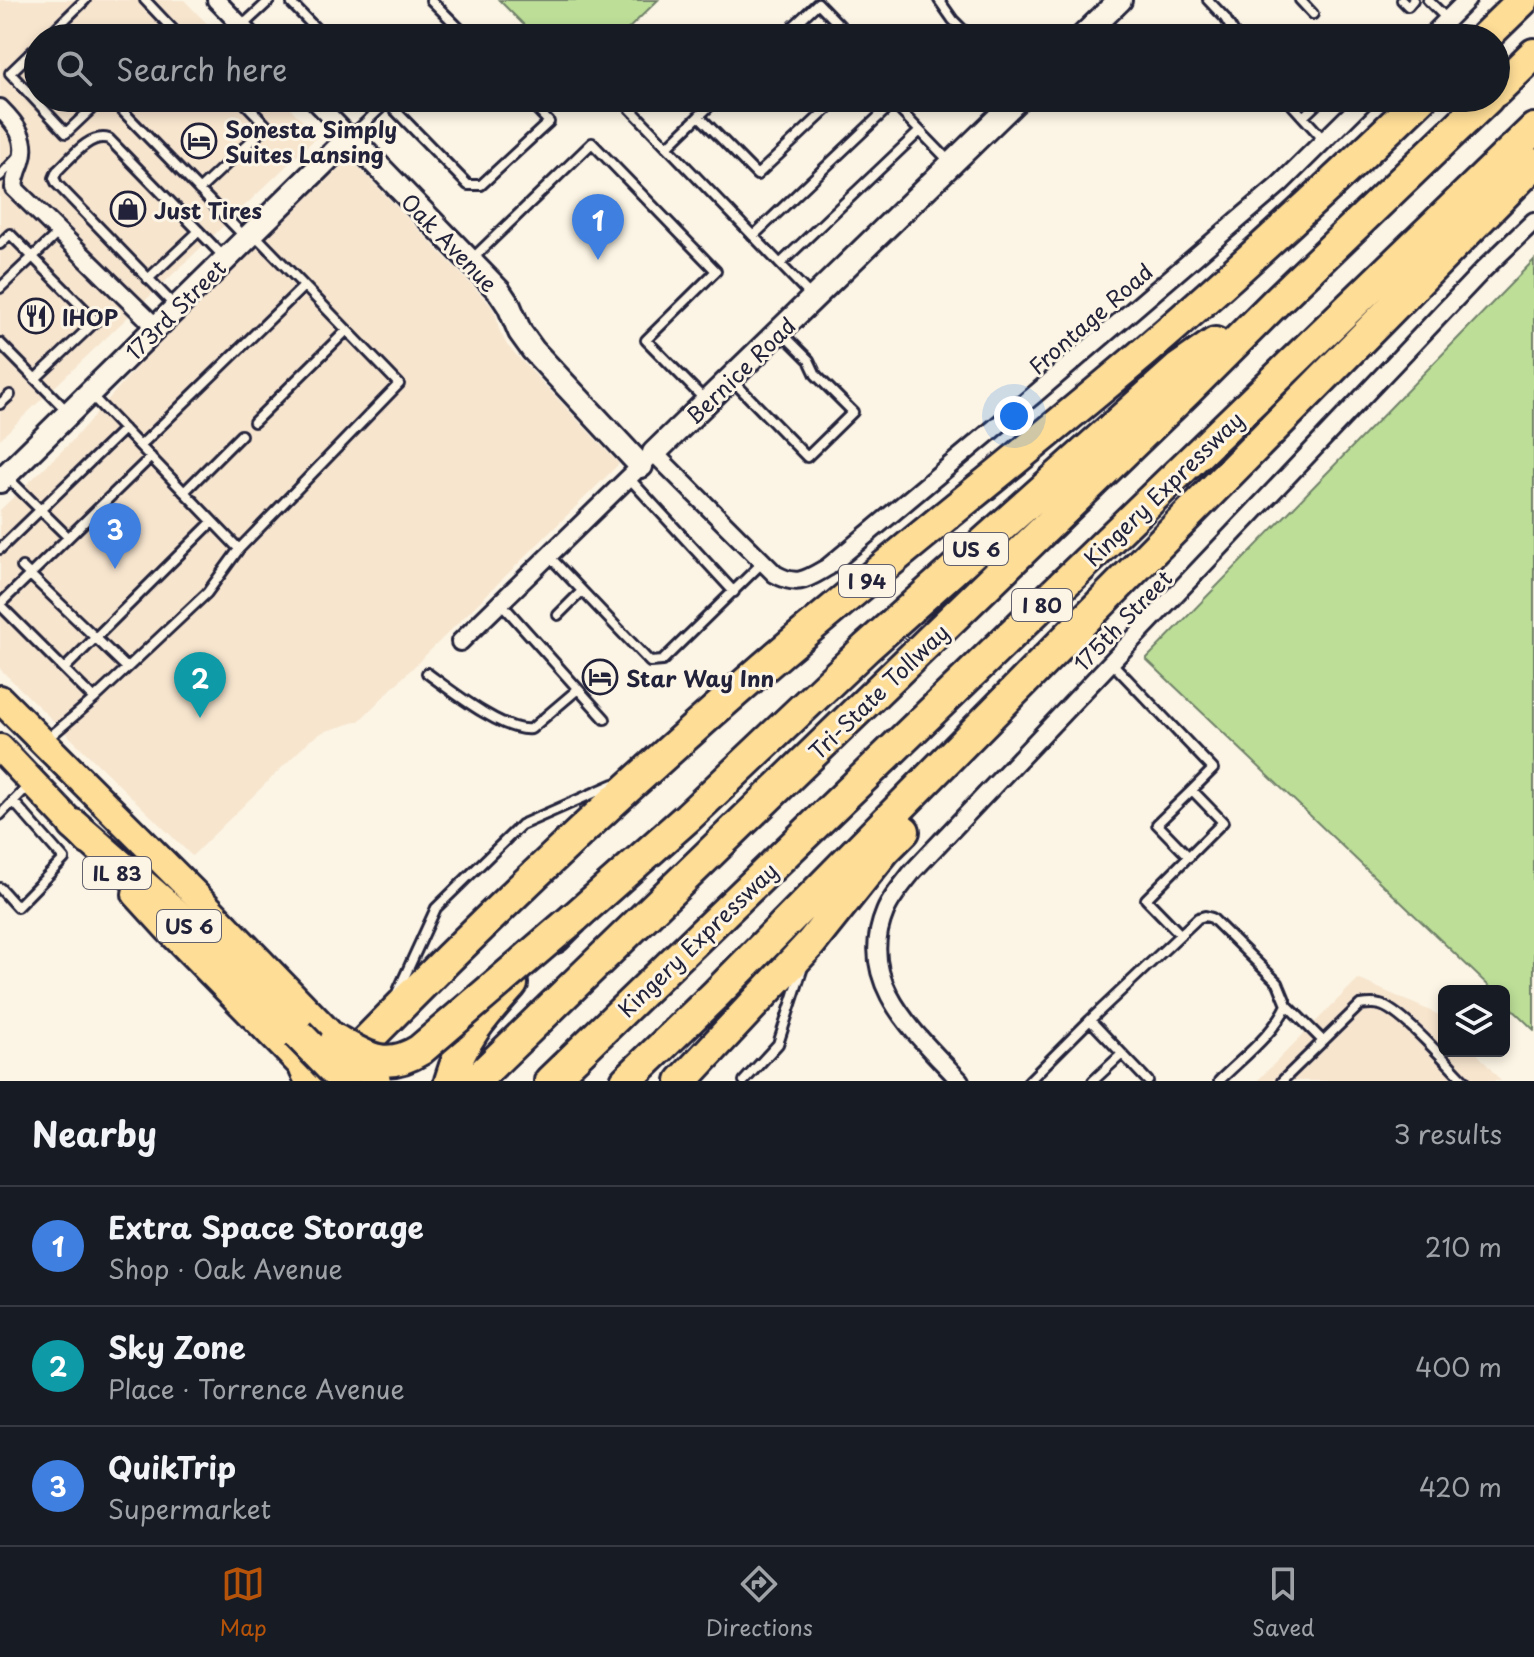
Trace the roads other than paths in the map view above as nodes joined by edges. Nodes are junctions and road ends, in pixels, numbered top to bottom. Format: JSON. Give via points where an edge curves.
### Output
{"nodes":[{"id":1,"x":85,"y":0,"type":"edge"},
{"id":2,"x":145,"y":0,"type":"edge"},
{"id":3,"x":216,"y":0,"type":"edge"},
{"id":4,"x":270,"y":0,"type":"edge"},
{"id":5,"x":296,"y":0,"type":"edge"},
{"id":6,"x":431,"y":0,"type":"edge"},
{"id":7,"x":939,"y":0,"type":"edge"},
{"id":8,"x":1120,"y":0,"type":"edge"},
{"id":9,"x":1208,"y":0,"type":"edge"},
{"id":10,"x":1300,"y":0,"type":"edge"},
{"id":11,"x":1402,"y":0,"type":"edge"},
{"id":12,"x":1413,"y":0,"type":"edge"},
{"id":13,"x":1428,"y":0,"type":"edge"},
{"id":14,"x":1467,"y":0,"type":"edge"},
{"id":15,"x":1523,"y":0,"type":"edge"},
{"id":16,"x":1313,"y":14,"type":"dead end"},
{"id":17,"x":1447,"y":20,"type":"junction"},
{"id":18,"x":60,"y":24,"type":"edge"},
{"id":19,"x":168,"y":24,"type":"edge"},
{"id":20,"x":240,"y":24,"type":"edge"},
{"id":21,"x":254,"y":24,"type":"edge"},
{"id":22,"x":311,"y":24,"type":"edge"},
{"id":23,"x":455,"y":24,"type":"edge"},
{"id":24,"x":796,"y":24,"type":"edge"},
{"id":25,"x":838,"y":24,"type":"edge"},
{"id":26,"x":957,"y":24,"type":"edge"},
{"id":27,"x":1095,"y":24,"type":"edge"},
{"id":28,"x":1229,"y":24,"type":"edge"},
{"id":29,"x":1443,"y":24,"type":"edge"},
{"id":30,"x":1498,"y":24,"type":"edge"},
{"id":31,"x":1534,"y":54,"type":"edge"},
{"id":32,"x":24,"y":60,"type":"edge"},
{"id":33,"x":1510,"y":77,"type":"edge"},
{"id":34,"x":24,"y":88,"type":"edge"},
{"id":35,"x":0,"y":108,"type":"edge"},
{"id":36,"x":46,"y":112,"type":"edge"},
{"id":37,"x":88,"y":112,"type":"edge"},
{"id":38,"x":124,"y":112,"type":"edge"},
{"id":39,"x":254,"y":112,"type":"edge"},
{"id":40,"x":326,"y":112,"type":"edge"},
{"id":41,"x":374,"y":112,"type":"edge"},
{"id":42,"x":398,"y":112,"type":"edge"},
{"id":43,"x":539,"y":112,"type":"edge"},
{"id":44,"x":633,"y":112,"type":"edge"},
{"id":45,"x":703,"y":112,"type":"edge"},
{"id":46,"x":824,"y":112,"type":"edge"},
{"id":47,"x":879,"y":112,"type":"edge"},
{"id":48,"x":902,"y":112,"type":"edge"},
{"id":49,"x":1005,"y":112,"type":"edge"},
{"id":50,"x":1299,"y":112,"type":"edge"},
{"id":51,"x":1308,"y":112,"type":"edge"},
{"id":52,"x":1353,"y":112,"type":"edge"},
{"id":53,"x":1406,"y":112,"type":"edge"},
{"id":54,"x":1473,"y":112,"type":"edge"},
{"id":55,"x":699,"y":116,"type":"junction"},
{"id":56,"x":1303,"y":117,"type":"junction"},
{"id":57,"x":1534,"y":129,"type":"edge"},
{"id":58,"x":920,"y":131,"type":"junction"},
{"id":59,"x":350,"y":137,"type":"junction"},
{"id":60,"x":1325,"y":140,"type":"junction"},
{"id":61,"x":667,"y":147,"type":"junction"},
{"id":62,"x":23,"y":152,"type":"junction"},
{"id":63,"x":952,"y":164,"type":"junction"},
{"id":64,"x":1534,"y":164,"type":"edge"},
{"id":65,"x":0,"y":176,"type":"edge"},
{"id":66,"x":199,"y":190,"type":"junction"},
{"id":67,"x":1534,"y":221,"type":"edge"},
{"id":68,"x":199,"y":231,"type":"junction"},
{"id":69,"x":59,"y":232,"type":"junction"},
{"id":70,"x":250,"y":236,"type":"junction"},
{"id":71,"x":753,"y":236,"type":"junction"},
{"id":72,"x":0,"y":244,"type":"edge"},
{"id":73,"x":33,"y":257,"type":"junction"},
{"id":74,"x":226,"y":259,"type":"junction"},
{"id":75,"x":470,"y":261,"type":"junction"},
{"id":76,"x":780,"y":264,"type":"junction"},
{"id":77,"x":148,"y":279,"type":"junction"},
{"id":78,"x":304,"y":286,"type":"junction"},
{"id":79,"x":0,"y":288,"type":"edge"},
{"id":80,"x":813,"y":298,"type":"junction"},
{"id":81,"x":1279,"y":299,"type":"junction"},
{"id":82,"x":177,"y":308,"type":"junction"},
{"id":83,"x":157,"y":328,"type":"junction"},
{"id":84,"x":347,"y":330,"type":"junction"},
{"id":85,"x":779,"y":331,"type":"junction"},
{"id":86,"x":0,"y":343,"type":"edge"},
{"id":87,"x":35,"y":379,"type":"junction"},
{"id":88,"x":730,"y":379,"type":"junction"},
{"id":89,"x":90,"y":393,"type":"junction"},
{"id":90,"x":10,"y":395,"type":"dead end"},
{"id":91,"x":707,"y":402,"type":"junction"},
{"id":92,"x":0,"y":404,"type":"edge"},
{"id":93,"x":1297,"y":407,"type":"junction"},
{"id":94,"x":69,"y":414,"type":"junction"},
{"id":95,"x":254,"y":422,"type":"dead end"},
{"id":96,"x":124,"y":429,"type":"junction"},
{"id":97,"x":241,"y":435,"type":"dead end"},
{"id":98,"x":140,"y":446,"type":"junction"},
{"id":99,"x":151,"y":457,"type":"junction"},
{"id":100,"x":641,"y":465,"type":"junction"},
{"id":101,"x":118,"y":475,"type":"dead end"},
{"id":102,"x":3,"y":478,"type":"edge"},
{"id":103,"x":125,"y":482,"type":"junction"},
{"id":104,"x":105,"y":486,"type":"dead end"},
{"id":105,"x":184,"y":492,"type":"junction"},
{"id":106,"x":113,"y":494,"type":"junction"},
{"id":107,"x":94,"y":498,"type":"dead end"},
{"id":108,"x":101,"y":506,"type":"junction"},
{"id":109,"x":41,"y":510,"type":"junction"},
{"id":110,"x":80,"y":510,"type":"dead end"},
{"id":111,"x":88,"y":518,"type":"junction"},
{"id":112,"x":212,"y":522,"type":"junction"},
{"id":113,"x":68,"y":537,"type":"junction"},
{"id":114,"x":45,"y":544,"type":"dead end"},
{"id":115,"x":239,"y":549,"type":"junction"},
{"id":116,"x":3,"y":550,"type":"edge"},
{"id":117,"x":53,"y":552,"type":"junction"},
{"id":118,"x":33,"y":556,"type":"dead end"},
{"id":119,"x":548,"y":556,"type":"junction"},
{"id":120,"x":762,"y":563,"type":"junction"},
{"id":121,"x":41,"y":564,"type":"junction"},
{"id":122,"x":22,"y":567,"type":"dead end"},
{"id":123,"x":31,"y":574,"type":"junction"},
{"id":124,"x":8,"y":581,"type":"dead end"},
{"id":125,"x":791,"y":581,"type":"joint"},
{"id":126,"x":16,"y":589,"type":"junction"},
{"id":127,"x":582,"y":591,"type":"junction"},
{"id":128,"x":734,"y":592,"type":"junction"},
{"id":129,"x":501,"y":603,"type":"junction"},
{"id":130,"x":0,"y":604,"type":"edge"},
{"id":131,"x":558,"y":615,"type":"dead end"},
{"id":132,"x":96,"y":638,"type":"junction"},
{"id":133,"x":460,"y":642,"type":"dead end"},
{"id":134,"x":1112,"y":663,"type":"junction"},
{"id":135,"x":127,"y":668,"type":"junction"},
{"id":136,"x":64,"y":669,"type":"junction"},
{"id":137,"x":427,"y":673,"type":"dead end"},
{"id":138,"x":578,"y":689,"type":"junction"},
{"id":139,"x":0,"y":699,"type":"edge"},
{"id":140,"x":94,"y":699,"type":"junction"},
{"id":141,"x":605,"y":719,"type":"dead end"},
{"id":142,"x":42,"y":743,"type":"junction"},
{"id":143,"x":2,"y":753,"type":"edge"},
{"id":144,"x":648,"y":770,"type":"junction"},
{"id":145,"x":1192,"y":790,"type":"junction"},
{"id":146,"x":22,"y":792,"type":"junction"},
{"id":147,"x":0,"y":815,"type":"edge"},
{"id":148,"x":74,"y":825,"type":"joint"},
{"id":149,"x":1189,"y":857,"type":"junction"},
{"id":150,"x":0,"y":888,"type":"edge"},
{"id":151,"x":574,"y":918,"type":"junction"},
{"id":152,"x":1180,"y":934,"type":"junction"},
{"id":153,"x":811,"y":943,"type":"junction"},
{"id":154,"x":1287,"y":1005,"type":"junction"},
{"id":155,"x":1090,"y":1020,"type":"junction"},
{"id":156,"x":382,"y":1024,"type":"junction"},
{"id":157,"x":298,"y":1033,"type":"junction"},
{"id":158,"x":336,"y":1040,"type":"junction"},
{"id":159,"x":1323,"y":1041,"type":"junction"},
{"id":160,"x":1122,"y":1054,"type":"junction"},
{"id":161,"x":315,"y":1078,"type":"edge"},
{"id":162,"x":366,"y":1079,"type":"edge"},
{"id":163,"x":450,"y":1081,"type":"edge"},
{"id":164,"x":475,"y":1081,"type":"edge"},
{"id":165,"x":550,"y":1081,"type":"edge"},
{"id":166,"x":626,"y":1081,"type":"edge"},
{"id":167,"x":682,"y":1081,"type":"edge"},
{"id":168,"x":744,"y":1081,"type":"edge"},
{"id":169,"x":960,"y":1081,"type":"edge"},
{"id":170,"x":1029,"y":1081,"type":"edge"},
{"id":171,"x":1093,"y":1081,"type":"edge"},
{"id":172,"x":1148,"y":1081,"type":"edge"},
{"id":173,"x":1219,"y":1081,"type":"edge"},
{"id":174,"x":1282,"y":1081,"type":"edge"},
{"id":175,"x":1465,"y":1081,"type":"edge"}],
"edges":[{"from":1,"to":18,"type":"lane"},
{"from":2,"to":19,"type":"lane"},
{"from":3,"to":20,"type":"street"},
{"from":4,"to":21,"type":"lane"},
{"from":5,"to":22,"type":"lane","via":[[292,4]]},
{"from":6,"to":23,"type":"lane"},
{"from":7,"to":26,"type":"lane"},
{"from":8,"to":27,"type":"street"},
{"from":9,"to":28,"type":"lane"},
{"from":10,"to":16,"type":"lane"},
{"from":11,"to":12,"type":"lane","via":[[1408,6]]},
{"from":13,"to":17,"type":"lane"},
{"from":14,"to":17,"type":"street"},
{"from":15,"to":30,"type":"highway"},
{"from":17,"to":29,"type":"street"},
{"from":24,"to":25,"type":"lane","via":[[818,3]]},
{"from":31,"to":33,"type":"highway"},
{"from":32,"to":34,"type":"lane","via":[[10,73]]},
{"from":35,"to":62,"type":"street","via":[[18,127]]},
{"from":36,"to":37,"type":"lane","via":[[66,133]]},
{"from":38,"to":66,"type":"lane"},
{"from":39,"to":66,"type":"lane","via":[[267,126]]},
{"from":40,"to":59,"type":"street","name":"Oak Avenue"},
{"from":41,"to":59,"type":"lane"},
{"from":42,"to":43,"type":"lane","via":[[468,185],[481,185],[549,122]]},
{"from":44,"to":61,"type":"lane"},
{"from":45,"to":55,"type":"lane"},
{"from":46,"to":55,"type":"lane","via":[[757,175]]},
{"from":47,"to":71,"type":"lane"},
{"from":48,"to":58,"type":"lane"},
{"from":49,"to":63,"type":"street","name":"Bernice Road"},
{"from":50,"to":56,"type":"lane"},
{"from":51,"to":56,"type":"lane"},
{"from":52,"to":60,"type":"street","name":"Frontage Road"},
{"from":53,"to":144,"type":"highway","number":"I 94","via":[[1147,349]]},
{"from":54,"to":81,"type":"highway","number":"I 80"},
{"from":55,"to":61,"type":"lane"},
{"from":56,"to":60,"type":"lane"},
{"from":57,"to":165,"type":"highway","name":"Kingery Expressway","number":"I 80"},
{"from":58,"to":63,"type":"lane"},
{"from":58,"to":76,"type":"lane"},
{"from":59,"to":70,"type":"street","name":"173rd Street"},
{"from":59,"to":75,"type":"street","name":"Oak Avenue"},
{"from":60,"to":125,"type":"street","name":"Frontage Road","via":[[1280,184],[840,557],[808,579]]},
{"from":61,"to":71,"type":"lane"},
{"from":62,"to":65,"type":"lane"},
{"from":62,"to":69,"type":"street","via":[[14,188]]},
{"from":63,"to":80,"type":"street","name":"Bernice Road"},
{"from":64,"to":93,"type":"highway"},
{"from":66,"to":70,"type":"lane"},
{"from":67,"to":134,"type":"street","name":"175th Street"},
{"from":68,"to":74,"type":"lane"},
{"from":68,"to":77,"type":"lane"},
{"from":68,"to":77,"type":"lane","via":[[102,136],[57,171],[57,184]]},
{"from":69,"to":73,"type":"lane"},
{"from":69,"to":83,"type":"street"},
{"from":70,"to":74,"type":"street","name":"173rd Street"},
{"from":70,"to":78,"type":"lane"},
{"from":71,"to":76,"type":"lane"},
{"from":72,"to":73,"type":"lane","via":[[10,234]]},
{"from":73,"to":79,"type":"lane"},
{"from":73,"to":87,"type":"lane","via":[[96,321]]},
{"from":74,"to":82,"type":"street","name":"173rd Street"},
{"from":75,"to":91,"type":"lane","via":[[592,143],[716,271],[646,340]]},
{"from":75,"to":100,"type":"street","name":"Oak Avenue","via":[[499,291],[533,350]]},
{"from":76,"to":80,"type":"lane"},
{"from":77,"to":82,"type":"lane"},
{"from":78,"to":84,"type":"lane"},
{"from":78,"to":98,"type":"lane"},
{"from":80,"to":85,"type":"street","name":"Bernice Road"},
{"from":81,"to":151,"type":"highway","number":"US 6","via":[[1179,368]]},
{"from":81,"to":164,"type":"highway","name":"Tri-State Tollway","number":"I 80"},
{"from":82,"to":83,"type":"street","name":"173rd Street"},
{"from":83,"to":89,"type":"street","name":"173rd Street"},
{"from":84,"to":95,"type":"lane"},
{"from":84,"to":115,"type":"lane","via":[[399,384]]},
{"from":85,"to":88,"type":"street","name":"Bernice Road"},
{"from":85,"to":88,"type":"lane","via":[[853,412],[844,421],[807,457]]},
{"from":86,"to":87,"type":"lane"},
{"from":87,"to":94,"type":"lane"},
{"from":88,"to":91,"type":"street","name":"Bernice Road"},
{"from":89,"to":94,"type":"street","name":"173rd Street"},
{"from":89,"to":96,"type":"lane"},
{"from":90,"to":92,"type":"lane"},
{"from":91,"to":100,"type":"street","name":"Bernice Road"},
{"from":93,"to":153,"type":"highway","via":[[1240,475],[885,850]]},
{"from":93,"to":166,"type":"highway"},
{"from":94,"to":102,"type":"street","name":"173rd Street"},
{"from":96,"to":98,"type":"lane"},
{"from":96,"to":109,"type":"lane","via":[[89,470]]},
{"from":97,"to":105,"type":"lane"},
{"from":98,"to":99,"type":"lane"},
{"from":99,"to":103,"type":"lane"},
{"from":99,"to":105,"type":"lane"},
{"from":100,"to":119,"type":"street","name":"Bernice Road"},
{"from":100,"to":120,"type":"street","name":"Oak Avenue"},
{"from":100,"to":128,"type":"lane"},
{"from":101,"to":103,"type":"lane"},
{"from":102,"to":109,"type":"lane"},
{"from":103,"to":106,"type":"lane"},
{"from":104,"to":106,"type":"lane"},
{"from":105,"to":112,"type":"lane"},
{"from":106,"to":108,"type":"lane"},
{"from":107,"to":108,"type":"lane"},
{"from":108,"to":111,"type":"lane"},
{"from":109,"to":113,"type":"lane"},
{"from":109,"to":116,"type":"lane"},
{"from":110,"to":111,"type":"lane"},
{"from":111,"to":113,"type":"lane"},
{"from":112,"to":115,"type":"lane"},
{"from":112,"to":132,"type":"lane"},
{"from":113,"to":117,"type":"lane"},
{"from":114,"to":117,"type":"lane"},
{"from":115,"to":135,"type":"lane","via":[[207,593]]},
{"from":117,"to":121,"type":"lane"},
{"from":118,"to":121,"type":"lane"},
{"from":119,"to":127,"type":"lane"},
{"from":119,"to":129,"type":"street","name":"Bernice Road"},
{"from":120,"to":125,"type":"street","name":"Oak Avenue"},
{"from":120,"to":128,"type":"lane"},
{"from":121,"to":123,"type":"lane"},
{"from":122,"to":123,"type":"lane"},
{"from":123,"to":126,"type":"lane"},
{"from":123,"to":132,"type":"lane"},
{"from":124,"to":126,"type":"lane"},
{"from":126,"to":130,"type":"lane"},
{"from":127,"to":128,"type":"lane","via":[[650,662],[662,661]]},
{"from":127,"to":131,"type":"lane"},
{"from":129,"to":133,"type":"street","name":"Bernice Road"},
{"from":129,"to":138,"type":"lane","via":[[537,635]]},
{"from":130,"to":136,"type":"lane"},
{"from":132,"to":135,"type":"lane"},
{"from":132,"to":136,"type":"lane"},
{"from":134,"to":145,"type":"lane","via":[[1213,769]]},
{"from":134,"to":169,"type":"street","name":"175th Street","via":[[913,871],[885,913],[876,954],[887,991],[896,1010]]},
{"from":135,"to":140,"type":"lane"},
{"from":136,"to":140,"type":"lane"},
{"from":137,"to":138,"type":"lane","via":[[469,705],[521,731],[531,729]]},
{"from":138,"to":141,"type":"lane"},
{"from":139,"to":142,"type":"main road","number":"US 6"},
{"from":140,"to":142,"type":"lane"},
{"from":142,"to":157,"type":"main road","number":"US 6","via":[[194,893]]},
{"from":143,"to":146,"type":"main road","number":"US 6"},
{"from":144,"to":156,"type":"highway","number":"I 94"},
{"from":144,"to":156,"type":"lane","via":[[521,825],[436,908]]},
{"from":145,"to":149,"type":"lane","via":[[1223,822]]},
{"from":145,"to":149,"type":"lane","via":[[1157,824]]},
{"from":146,"to":147,"type":"lane"},
{"from":146,"to":148,"type":"main road","number":"US 6"},
{"from":146,"to":150,"type":"lane","via":[[64,859],[17,907]]},
{"from":148,"to":157,"type":"highway","number":"US 6","via":[[216,949]]},
{"from":149,"to":152,"type":"lane","via":[[1146,899]]},
{"from":151,"to":158,"type":"highway","number":"US 6","bridge":true,"via":[[408,1057],[381,1061]]},
{"from":151,"to":163,"type":"highway","bridge":true,"via":[[480,1019]]},
{"from":152,"to":154,"type":"lane","via":[[1198,918],[1212,918],[1278,983]]},
{"from":152,"to":155,"type":"lane"},
{"from":153,"to":167,"type":"highway"},
{"from":153,"to":168,"type":"lane","via":[[778,1044]]},
{"from":154,"to":159,"type":"lane"},
{"from":154,"to":173,"type":"lane","via":[[1270,1031]]},
{"from":155,"to":160,"type":"lane"},
{"from":155,"to":170,"type":"lane"},
{"from":156,"to":161,"type":"highway","number":"I 94"},
{"from":157,"to":158,"type":"main road","number":"US 6"},
{"from":157,"to":161,"type":"main road"},
{"from":157,"to":162,"type":"highway","number":"US 6","bridge":true},
{"from":158,"to":162,"type":"main road","bridge":true},
{"from":159,"to":174,"type":"lane"},
{"from":159,"to":175,"type":"lane","via":[[1360,1005],[1382,1005],[1410,1025]]},
{"from":160,"to":171,"type":"lane"},
{"from":160,"to":172,"type":"lane"}]}
